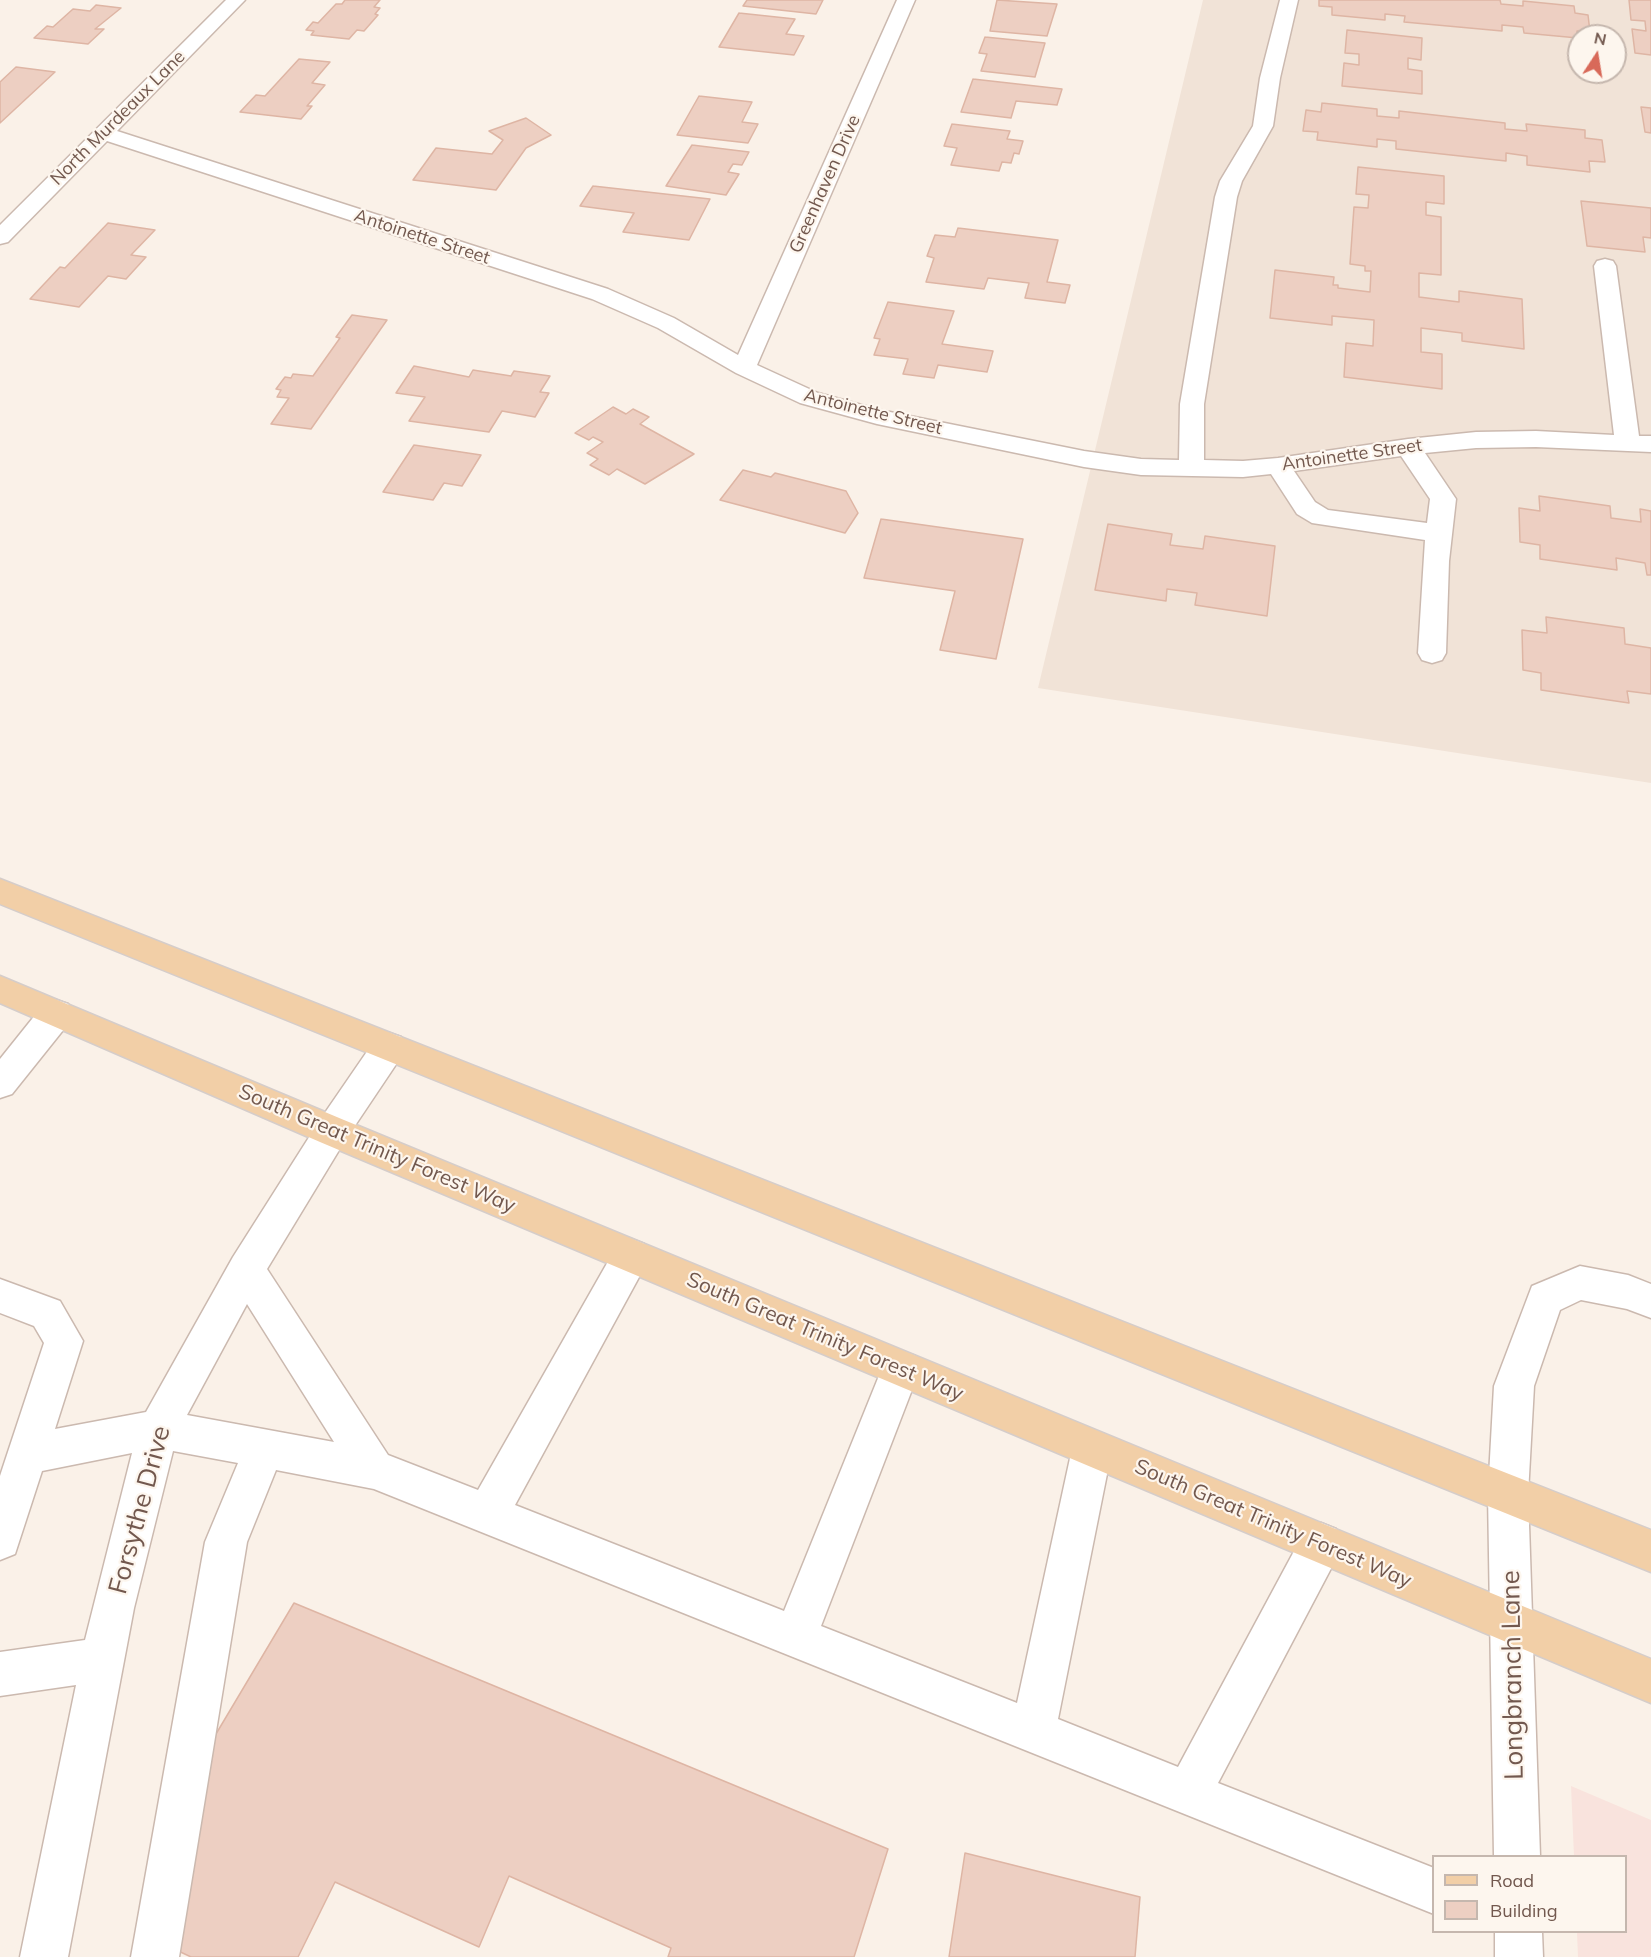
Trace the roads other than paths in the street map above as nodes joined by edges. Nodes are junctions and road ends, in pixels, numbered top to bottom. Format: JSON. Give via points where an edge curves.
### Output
{"nodes":[{"id":1,"x":236,"y":0,"type":"edge"},
{"id":2,"x":906,"y":0,"type":"edge"},
{"id":3,"x":1289,"y":0,"type":"edge"},
{"id":4,"x":102,"y":134,"type":"junction"},
{"id":5,"x":0,"y":237,"type":"edge"},
{"id":6,"x":1605,"y":266,"type":"dead end"},
{"id":7,"x":744,"y":368,"type":"junction"},
{"id":8,"x":1627,"y":441,"type":"junction"},
{"id":9,"x":1651,"y":444,"type":"edge"},
{"id":10,"x":1408,"y":447,"type":"junction"},
{"id":11,"x":1278,"y":466,"type":"junction"},
{"id":12,"x":1191,"y":469,"type":"junction"},
{"id":13,"x":1439,"y":533,"type":"junction"},
{"id":14,"x":1432,"y":653,"type":"dead end"},
{"id":15,"x":0,"y":891,"type":"edge"},
{"id":16,"x":0,"y":989,"type":"edge"},
{"id":17,"x":57,"y":1014,"type":"junction"},
{"id":18,"x":389,"y":1047,"type":"junction"},
{"id":19,"x":0,"y":1084,"type":"edge"},
{"id":20,"x":332,"y":1131,"type":"junction"},
{"id":21,"x":631,"y":1256,"type":"junction"},
{"id":22,"x":246,"y":1269,"type":"junction"},
{"id":23,"x":0,"y":1296,"type":"edge"},
{"id":24,"x":1651,"y":1301,"type":"edge"},
{"id":25,"x":901,"y":1369,"type":"junction"},
{"id":26,"x":158,"y":1429,"type":"junction"},
{"id":27,"x":264,"y":1449,"type":"junction"},
{"id":28,"x":1092,"y":1449,"type":"junction"},
{"id":29,"x":28,"y":1454,"type":"junction"},
{"id":30,"x":374,"y":1469,"type":"junction"},
{"id":31,"x":1508,"y":1494,"type":"junction"},
{"id":32,"x":487,"y":1515,"type":"junction"},
{"id":33,"x":0,"y":1539,"type":"edge"},
{"id":34,"x":1321,"y":1544,"type":"junction"},
{"id":35,"x":1651,"y":1551,"type":"edge"},
{"id":36,"x":1512,"y":1624,"type":"junction"},
{"id":37,"x":795,"y":1637,"type":"junction"},
{"id":38,"x":103,"y":1659,"type":"junction"},
{"id":39,"x":0,"y":1674,"type":"edge"},
{"id":40,"x":1651,"y":1681,"type":"edge"},
{"id":41,"x":1033,"y":1732,"type":"junction"},
{"id":42,"x":1188,"y":1794,"type":"junction"},
{"id":43,"x":1517,"y":1855,"type":"edge"},
{"id":44,"x":1432,"y":1891,"type":"edge"},
{"id":45,"x":1519,"y":1933,"type":"edge"},
{"id":46,"x":44,"y":1957,"type":"edge"},
{"id":47,"x":155,"y":1957,"type":"edge"},
{"id":48,"x":1519,"y":1957,"type":"edge"}],
"edges":[{"from":1,"to":4,"type":"street","name":"North Murdeaux Lane"},
{"from":2,"to":7,"type":"street","name":"Greenhaven Drive"},
{"from":3,"to":12,"type":"street","via":[[1263,126],[1226,197],[1192,404]]},
{"from":4,"to":5,"type":"street","name":"North Murdeaux Lane"},
{"from":4,"to":7,"type":"street","name":"Antoinette Street","via":[[600,294],[666,323]]},
{"from":6,"to":8,"type":"street"},
{"from":7,"to":12,"type":"street","name":"Antoinette Street","via":[[808,398],[878,417],[1084,459]]},
{"from":8,"to":9,"type":"street","name":"Antoinette Street"},
{"from":8,"to":10,"type":"street","name":"Antoinette Street","via":[[1536,439]]},
{"from":10,"to":11,"type":"street","name":"Antoinette Street"},
{"from":10,"to":13,"type":"street","via":[[1443,499]]},
{"from":11,"to":12,"type":"street","name":"Antoinette Street"},
{"from":11,"to":13,"type":"street","via":[[1306,508],[1321,517]]},
{"from":13,"to":14,"type":"street"},
{"from":15,"to":18,"type":"main road"},
{"from":16,"to":17,"type":"main road","name":"South Great Trinity Forest Way"},
{"from":17,"to":19,"type":"street"},
{"from":17,"to":20,"type":"main road","name":"South Great Trinity Forest Way"},
{"from":18,"to":20,"type":"street","name":"Forsythe Drive"},
{"from":18,"to":31,"type":"main road"},
{"from":20,"to":21,"type":"main road","name":"South Great Trinity Forest Way"},
{"from":20,"to":22,"type":"street","name":"Forsythe Drive"},
{"from":21,"to":25,"type":"main road","name":"South Great Trinity Forest Way"},
{"from":21,"to":32,"type":"street"},
{"from":22,"to":26,"type":"street","name":"Forsythe Drive"},
{"from":22,"to":30,"type":"street"},
{"from":23,"to":29,"type":"street","via":[[47,1313],[64,1341]]},
{"from":24,"to":31,"type":"street","name":"Longbranch Lane","via":[[1628,1292],[1580,1283],[1545,1298],[1514,1386]]},
{"from":25,"to":28,"type":"main road","name":"South Great Trinity Forest Way"},
{"from":25,"to":37,"type":"street"},
{"from":26,"to":27,"type":"street"},
{"from":26,"to":29,"type":"street"},
{"from":26,"to":38,"type":"street","name":"Forsythe Drive"},
{"from":27,"to":30,"type":"street"},
{"from":27,"to":47,"type":"street","via":[[226,1542]]},
{"from":28,"to":34,"type":"main road","name":"South Great Trinity Forest Way"},
{"from":28,"to":41,"type":"street"},
{"from":29,"to":33,"type":"street"},
{"from":30,"to":32,"type":"street"},
{"from":31,"to":35,"type":"main road"},
{"from":31,"to":36,"type":"street","name":"Longbranch Lane"},
{"from":32,"to":37,"type":"street"},
{"from":34,"to":36,"type":"main road","name":"South Great Trinity Forest Way"},
{"from":34,"to":42,"type":"street"},
{"from":36,"to":40,"type":"main road","name":"South Great Trinity Forest Way"},
{"from":36,"to":43,"type":"street","name":"Longbranch Lane"},
{"from":37,"to":41,"type":"street"},
{"from":38,"to":39,"type":"street"},
{"from":38,"to":46,"type":"street","name":"Forsythe Drive"},
{"from":41,"to":42,"type":"street"},
{"from":42,"to":44,"type":"street"},
{"from":45,"to":48,"type":"street"}]}
